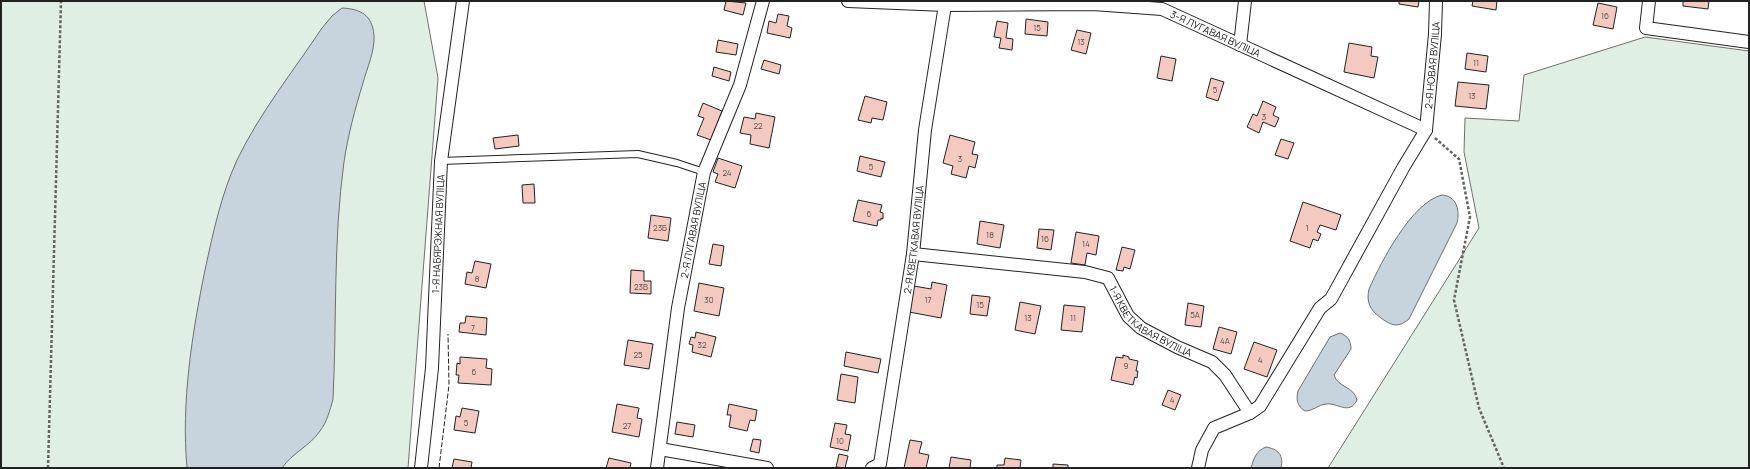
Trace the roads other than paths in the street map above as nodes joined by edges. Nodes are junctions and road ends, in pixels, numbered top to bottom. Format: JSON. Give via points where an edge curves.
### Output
{"nodes":[{"id":1,"x":463,"y":1,"type":"edge"},
{"id":2,"x":763,"y":1,"type":"edge"},
{"id":3,"x":848,"y":1,"type":"edge"},
{"id":4,"x":1245,"y":1,"type":"edge"},
{"id":5,"x":1436,"y":1,"type":"edge"},
{"id":6,"x":1649,"y":1,"type":"edge"},
{"id":7,"x":1093,"y":3,"type":"edge"},
{"id":8,"x":945,"y":5,"type":"junction"},
{"id":9,"x":1749,"y":42,"type":"edge"},
{"id":10,"x":1240,"y":45,"type":"junction"},
{"id":11,"x":1426,"y":130,"type":"junction"},
{"id":12,"x":441,"y":161,"type":"junction"},
{"id":13,"x":704,"y":172,"type":"junction"},
{"id":14,"x":913,"y":254,"type":"junction"},
{"id":15,"x":1250,"y":413,"type":"junction"},
{"id":16,"x":660,"y":449,"type":"junction"},
{"id":17,"x":420,"y":468,"type":"edge"},
{"id":18,"x":657,"y":468,"type":"edge"},
{"id":19,"x":767,"y":468,"type":"edge"},
{"id":20,"x":872,"y":468,"type":"edge"},
{"id":21,"x":1198,"y":468,"type":"edge"}],
"edges":[{"from":1,"to":12,"type":"street","name":"1-Я НАБЯРЭЖНАЯ ВУЛІЦА"},
{"from":2,"to":13,"type":"street","name":"2-Я ЛУГАВАЯ ВУЛІЦА","via":[[740,84]]},
{"from":3,"to":8,"type":"street","name":"3-Я ЛУГАВАЯ ВУЛІЦА"},
{"from":4,"to":10,"type":"street"},
{"from":5,"to":11,"type":"street","name":"2-Я НОВАЯ ВУЛІЦА"},
{"from":6,"to":9,"type":"street","via":[[1646,28]]},
{"from":7,"to":8,"type":"street","name":"3-Я ЛУГАВАЯ ВУЛІЦА"},
{"from":7,"to":10,"type":"street","name":"3-Я ЛУГАВАЯ ВУЛІЦА","via":[[1162,9]]},
{"from":8,"to":14,"type":"street","name":"2-Я КВЕТКАВАЯ ВУЛІЦА","via":[[925,130]]},
{"from":10,"to":11,"type":"street","name":"3-Я ЛУГАВАЯ ВУЛІЦА"},
{"from":11,"to":15,"type":"street","via":[[1331,299],[1320,308],[1260,406]]},
{"from":12,"to":13,"type":"lane","via":[[638,154]]},
{"from":12,"to":17,"type":"street","name":"1-Я НАБЯРЭЖНАЯ ВУЛІЦА","via":[[432,368]]},
{"from":13,"to":16,"type":"street","name":"2-Я ЛУГАВАЯ ВУЛІЦА","via":[[678,308]]},
{"from":14,"to":15,"type":"street","name":"1-Я КВЕТКАВАЯ ВУЛІЦА","via":[[1085,272],[1108,278],[1128,316],[1147,331],[1212,362],[1225,375]]},
{"from":14,"to":20,"type":"street","name":"2-Я КВЕТКАВАЯ ВУЛІЦА","via":[[880,464]]},
{"from":15,"to":21,"type":"street","via":[[1214,428],[1202,450]]},
{"from":16,"to":18,"type":"street","name":"2-Я ЛУГАВАЯ ВУЛІЦА"},
{"from":16,"to":19,"type":"street"}]}
